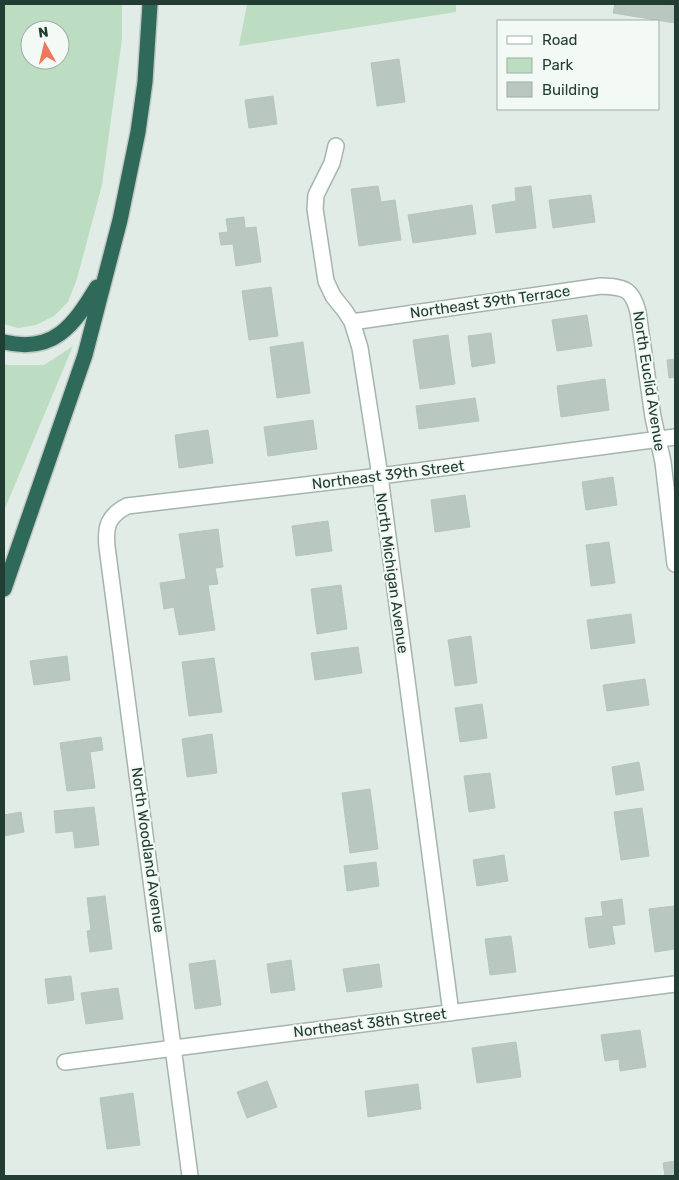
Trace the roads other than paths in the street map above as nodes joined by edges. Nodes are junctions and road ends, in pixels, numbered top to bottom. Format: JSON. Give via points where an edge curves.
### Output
{"nodes":[{"id":1,"x":150,"y":4,"type":"edge"},
{"id":2,"x":336,"y":146,"type":"dead end"},
{"id":3,"x":105,"y":273,"type":"junction"},
{"id":4,"x":628,"y":290,"type":"joint"},
{"id":5,"x":352,"y":322,"type":"junction"},
{"id":6,"x":4,"y":342,"type":"edge"},
{"id":7,"x":675,"y":436,"type":"edge"},
{"id":8,"x":658,"y":439,"type":"junction"},
{"id":9,"x":380,"y":476,"type":"junction"},
{"id":10,"x":109,"y":523,"type":"joint"},
{"id":11,"x":675,"y":564,"type":"edge"},
{"id":12,"x":4,"y":589,"type":"edge"},
{"id":13,"x":675,"y":984,"type":"edge"},
{"id":14,"x":451,"y":1013,"type":"junction"},
{"id":15,"x":174,"y":1047,"type":"junction"},
{"id":16,"x":65,"y":1062,"type":"dead end"},
{"id":17,"x":190,"y":1176,"type":"edge"}],
"edges":[{"from":1,"to":3,"type":"highway","via":[[138,132],[120,220]]},
{"from":2,"to":5,"type":"street","name":"North Michigan Avenue","via":[[332,163],[316,195],[315,209],[326,281]]},
{"from":3,"to":6,"type":"highway","via":[[79,316],[55,338],[38,344]]},
{"from":3,"to":12,"type":"highway","via":[[85,355]]},
{"from":4,"to":5,"type":"street","name":"Northeast 39th Terrace","via":[[601,286]]},
{"from":4,"to":8,"type":"street","name":"North Euclid Avenue","via":[[638,312]]},
{"from":5,"to":9,"type":"street","name":"North Michigan Avenue","via":[[360,348]]},
{"from":7,"to":8,"type":"street","name":"Northeast 39th Street"},
{"from":8,"to":9,"type":"street","name":"Northeast 39th Street"},
{"from":8,"to":11,"type":"street","name":"North Euclid Avenue"},
{"from":9,"to":10,"type":"street","name":"Northeast 39th Street","via":[[127,506],[114,513]]},
{"from":9,"to":14,"type":"street","name":"North Michigan Avenue"},
{"from":10,"to":15,"type":"street","name":"North Woodland Avenue","via":[[107,547]]},
{"from":13,"to":14,"type":"street","name":"Northeast 38th Street"},
{"from":14,"to":15,"type":"street","name":"Northeast 38th Street"},
{"from":15,"to":16,"type":"street","name":"Northeast 38th Street"},
{"from":15,"to":17,"type":"street","name":"North Woodland Avenue"}]}
